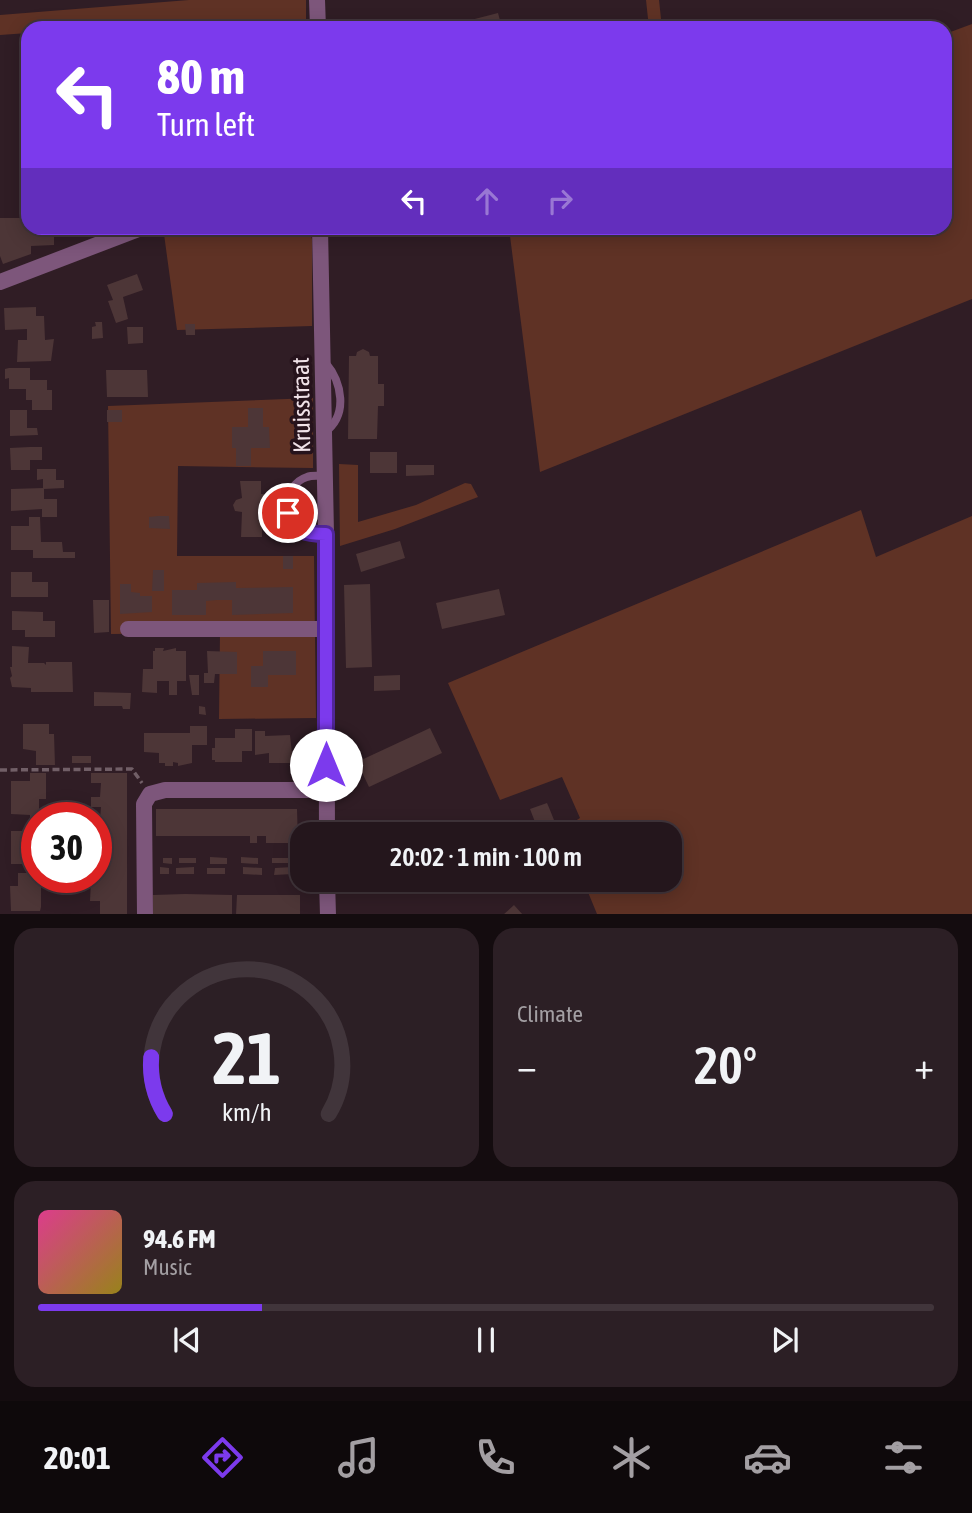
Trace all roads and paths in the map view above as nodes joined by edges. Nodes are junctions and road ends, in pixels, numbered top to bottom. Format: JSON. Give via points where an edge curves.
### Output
{"nodes":[{"id":1,"x":317,"y":0,"type":"edge"},
{"id":2,"x":318,"y":21,"type":"edge"},
{"id":3,"x":123,"y":235,"type":"edge"},
{"id":4,"x":320,"y":235,"type":"edge"},
{"id":5,"x":0,"y":282,"type":"edge"},
{"id":6,"x":324,"y":476,"type":"junction"},
{"id":7,"x":326,"y":534,"type":"junction"},
{"id":8,"x":128,"y":629,"type":"dead end"},
{"id":9,"x":326,"y":629,"type":"junction"},
{"id":10,"x":0,"y":770,"type":"edge"},
{"id":11,"x":326,"y":790,"type":"junction"},
{"id":12,"x":150,"y":794,"type":"junction"},
{"id":13,"x":327,"y":822,"type":"edge"},
{"id":14,"x":327,"y":892,"type":"edge"},
{"id":15,"x":145,"y":914,"type":"edge"},
{"id":16,"x":328,"y":914,"type":"edge"}],
"edges":[{"from":1,"to":2,"type":"street"},
{"from":3,"to":5,"type":"street"},
{"from":4,"to":6,"type":"street","name":"Kruisstraat"},
{"from":6,"to":7,"type":"street","name":"Kruisstraat"},
{"from":6,"to":7,"type":"lane","via":[[306,477],[294,485],[287,506],[295,526],[307,534]]},
{"from":7,"to":9,"type":"street","name":"Kruisstraat"},
{"from":8,"to":9,"type":"street"},
{"from":9,"to":11,"type":"street","name":"Kruisstraat"},
{"from":10,"to":12,"type":"path","via":[[132,769]]},
{"from":11,"to":12,"type":"street","via":[[165,790]]},
{"from":11,"to":13,"type":"street","name":"Kruisstraat"},
{"from":12,"to":15,"type":"street","via":[[144,804]]},
{"from":14,"to":16,"type":"street"}]}
